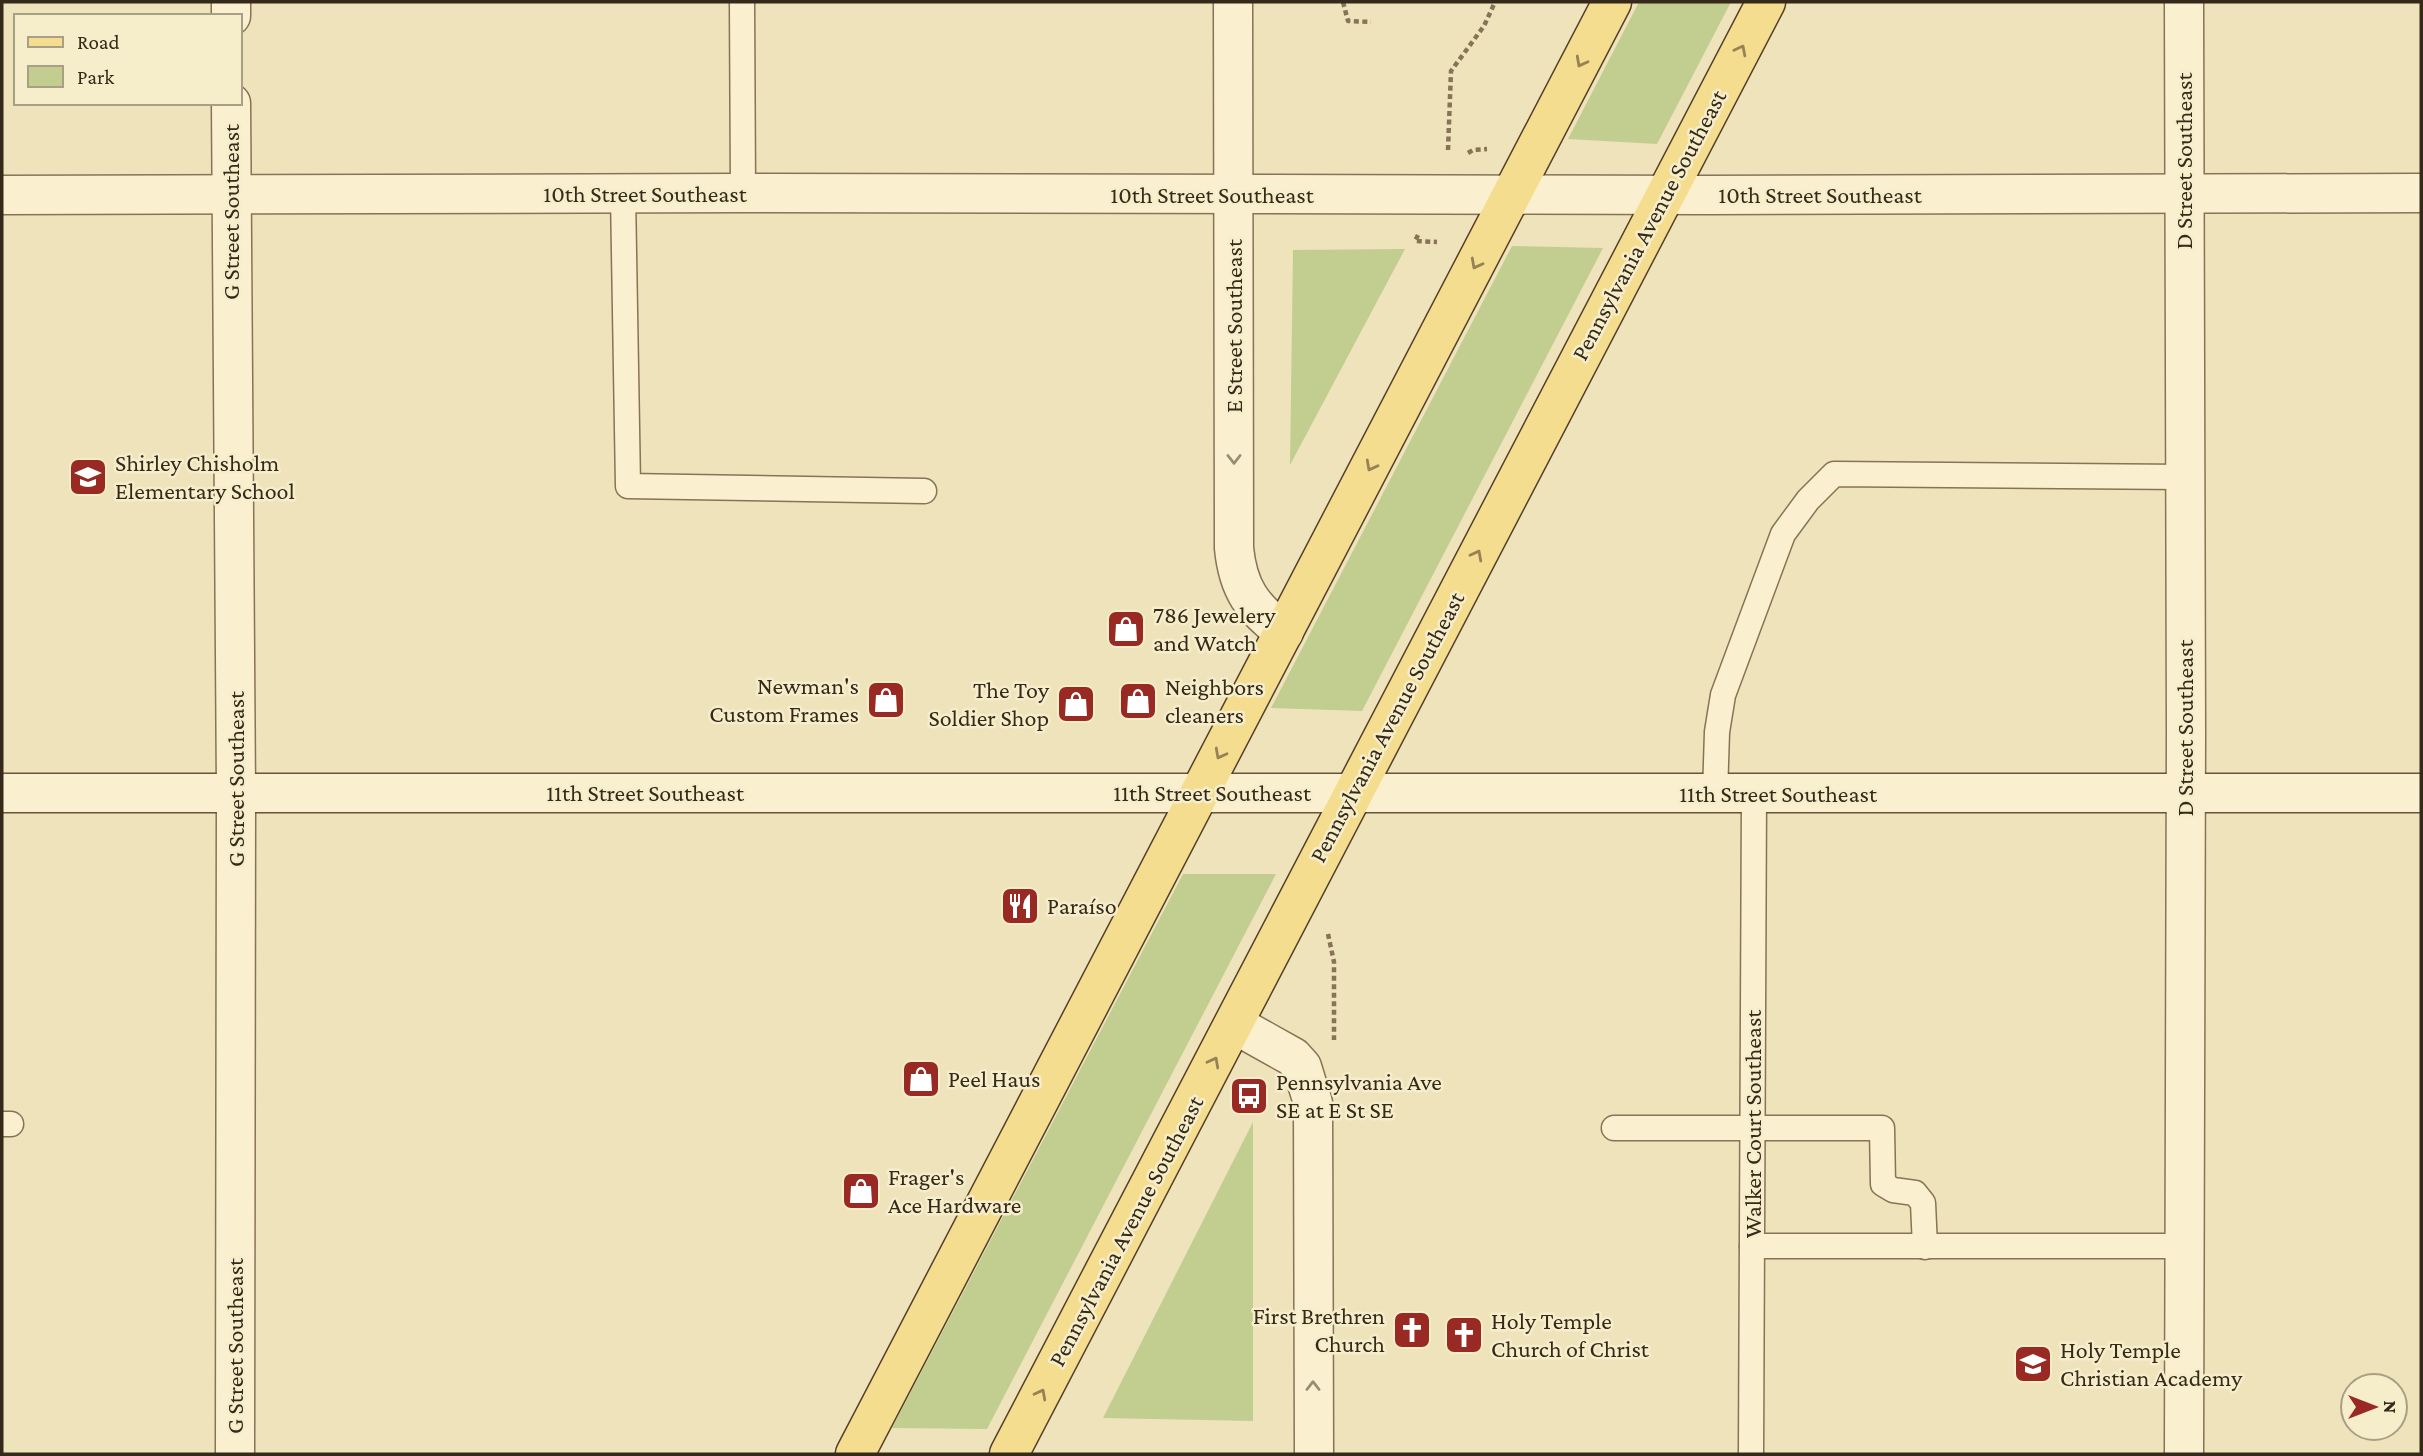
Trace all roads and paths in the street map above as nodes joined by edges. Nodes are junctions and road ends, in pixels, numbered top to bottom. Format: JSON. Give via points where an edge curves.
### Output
{"nodes":[{"id":1,"x":742,"y":2,"type":"edge"},
{"id":2,"x":1233,"y":2,"type":"edge"},
{"id":3,"x":1343,"y":2,"type":"edge"},
{"id":4,"x":1495,"y":2,"type":"edge"},
{"id":5,"x":1612,"y":2,"type":"edge"},
{"id":6,"x":1766,"y":2,"type":"edge"},
{"id":7,"x":2183,"y":2,"type":"edge"},
{"id":8,"x":1371,"y":22,"type":"dead end"},
{"id":9,"x":231,"y":105,"type":"edge"},
{"id":10,"x":1486,"y":149,"type":"dead end"},
{"id":11,"x":1448,"y":150,"type":"dead end"},
{"id":12,"x":1473,"y":150,"type":"dead end"},
{"id":13,"x":743,"y":193,"type":"junction"},
{"id":14,"x":2183,"y":193,"type":"junction"},
{"id":15,"x":2421,"y":193,"type":"edge"},
{"id":16,"x":623,"y":194,"type":"junction"},
{"id":17,"x":2,"y":195,"type":"edge"},
{"id":18,"x":231,"y":195,"type":"junction"},
{"id":19,"x":1234,"y":195,"type":"junction"},
{"id":20,"x":1512,"y":195,"type":"junction"},
{"id":21,"x":1665,"y":195,"type":"junction"},
{"id":22,"x":1415,"y":241,"type":"dead end"},
{"id":23,"x":1437,"y":242,"type":"dead end"},
{"id":24,"x":2185,"y":477,"type":"junction"},
{"id":25,"x":924,"y":491,"type":"dead end"},
{"id":26,"x":1284,"y":632,"type":"junction"},
{"id":27,"x":1200,"y":792,"type":"junction"},
{"id":28,"x":1353,"y":792,"type":"junction"},
{"id":29,"x":2,"y":793,"type":"edge"},
{"id":30,"x":236,"y":793,"type":"junction"},
{"id":31,"x":2186,"y":793,"type":"junction"},
{"id":32,"x":2421,"y":793,"type":"edge"},
{"id":33,"x":1715,"y":794,"type":"junction"},
{"id":34,"x":1754,"y":794,"type":"junction"},
{"id":35,"x":1326,"y":927,"type":"dead end"},
{"id":36,"x":1234,"y":1024,"type":"junction"},
{"id":37,"x":1334,"y":1053,"type":"dead end"},
{"id":38,"x":1614,"y":1128,"type":"dead end"},
{"id":39,"x":1752,"y":1129,"type":"junction"},
{"id":40,"x":1752,"y":1246,"type":"junction"},
{"id":41,"x":2184,"y":1246,"type":"junction"},
{"id":42,"x":1925,"y":1247,"type":"junction"},
{"id":43,"x":235,"y":1454,"type":"edge"},
{"id":44,"x":855,"y":1454,"type":"edge"},
{"id":45,"x":1009,"y":1454,"type":"edge"},
{"id":46,"x":1314,"y":1454,"type":"edge"},
{"id":47,"x":1751,"y":1454,"type":"edge"},
{"id":48,"x":2184,"y":1454,"type":"edge"}],
"edges":[{"from":1,"to":13,"type":"lane"},
{"from":2,"to":19,"type":"street","name":"E Street Southeast"},
{"from":3,"to":8,"type":"path","via":[[1348,21]]},
{"from":4,"to":11,"type":"path","via":[[1485,26],[1451,71]]},
{"from":5,"to":20,"type":"main road","one_way":true},
{"from":21,"to":6,"type":"main road","name":"Pennsylvania Avenue Southeast","one_way":true},
{"from":7,"to":14,"type":"street","name":"D Street Southeast"},
{"from":9,"to":18,"type":"street","name":"G Street Southeast"},
{"from":10,"to":12,"type":"path"},
{"from":13,"to":16,"type":"street","name":"10th Street Southeast"},
{"from":13,"to":19,"type":"street","name":"10th Street Southeast"},
{"from":14,"to":15,"type":"street","name":"10th Street Southeast"},
{"from":14,"to":21,"type":"street","name":"10th Street Southeast"},
{"from":14,"to":24,"type":"street","name":"D Street Southeast"},
{"from":16,"to":18,"type":"street","name":"10th Street Southeast"},
{"from":16,"to":25,"type":"lane","via":[[628,486]]},
{"from":17,"to":18,"type":"street","name":"10th Street Southeast"},
{"from":18,"to":30,"type":"street","name":"G Street Southeast"},
{"from":19,"to":20,"type":"street","name":"10th Street Southeast"},
{"from":19,"to":26,"type":"street","name":"E Street Southeast","one_way":true,"via":[[1236,561],[1248,597]]},
{"from":20,"to":21,"type":"street","name":"10th Street Southeast"},
{"from":20,"to":26,"type":"main road","one_way":true},
{"from":28,"to":21,"type":"main road","name":"Pennsylvania Avenue Southeast","one_way":true},
{"from":22,"to":23,"type":"path"},
{"from":24,"to":31,"type":"street","name":"D Street Southeast"},
{"from":24,"to":33,"type":"lane","via":[[1834,474],[1783,534],[1719,713]]},
{"from":26,"to":27,"type":"main road","one_way":true},
{"from":27,"to":28,"type":"street","name":"11th Street Southeast"},
{"from":27,"to":30,"type":"street","name":"11th Street Southeast"},
{"from":27,"to":44,"type":"main road"},
{"from":28,"to":33,"type":"street","name":"11th Street Southeast"},
{"from":28,"to":36,"type":"main road","name":"Pennsylvania Avenue Southeast"},
{"from":29,"to":30,"type":"street","name":"11th Street Southeast"},
{"from":30,"to":43,"type":"street","name":"G Street Southeast"},
{"from":31,"to":32,"type":"street","name":"11th Street Southeast"},
{"from":31,"to":34,"type":"street","name":"11th Street Southeast"},
{"from":31,"to":41,"type":"street","name":"D Street Southeast"},
{"from":33,"to":34,"type":"street","name":"11th Street Southeast"},
{"from":34,"to":39,"type":"lane","name":"Walker Court Southeast"},
{"from":35,"to":37,"type":"path","via":[[1334,961]]},
{"from":45,"to":36,"type":"main road","name":"Pennsylvania Avenue Southeast","one_way":true},
{"from":46,"to":36,"type":"street","one_way":true,"via":[[1313,1103],[1302,1067],[1293,1057]]},
{"from":38,"to":39,"type":"lane"},
{"from":39,"to":40,"type":"lane","name":"Walker Court Southeast"},
{"from":39,"to":42,"type":"lane","via":[[1882,1128],[1883,1185],[1915,1193],[1923,1203]]},
{"from":40,"to":42,"type":"lane"},
{"from":40,"to":47,"type":"lane","name":"Walker Court Southeast"},
{"from":41,"to":42,"type":"lane"},
{"from":41,"to":48,"type":"street","name":"D Street Southeast"}]}
